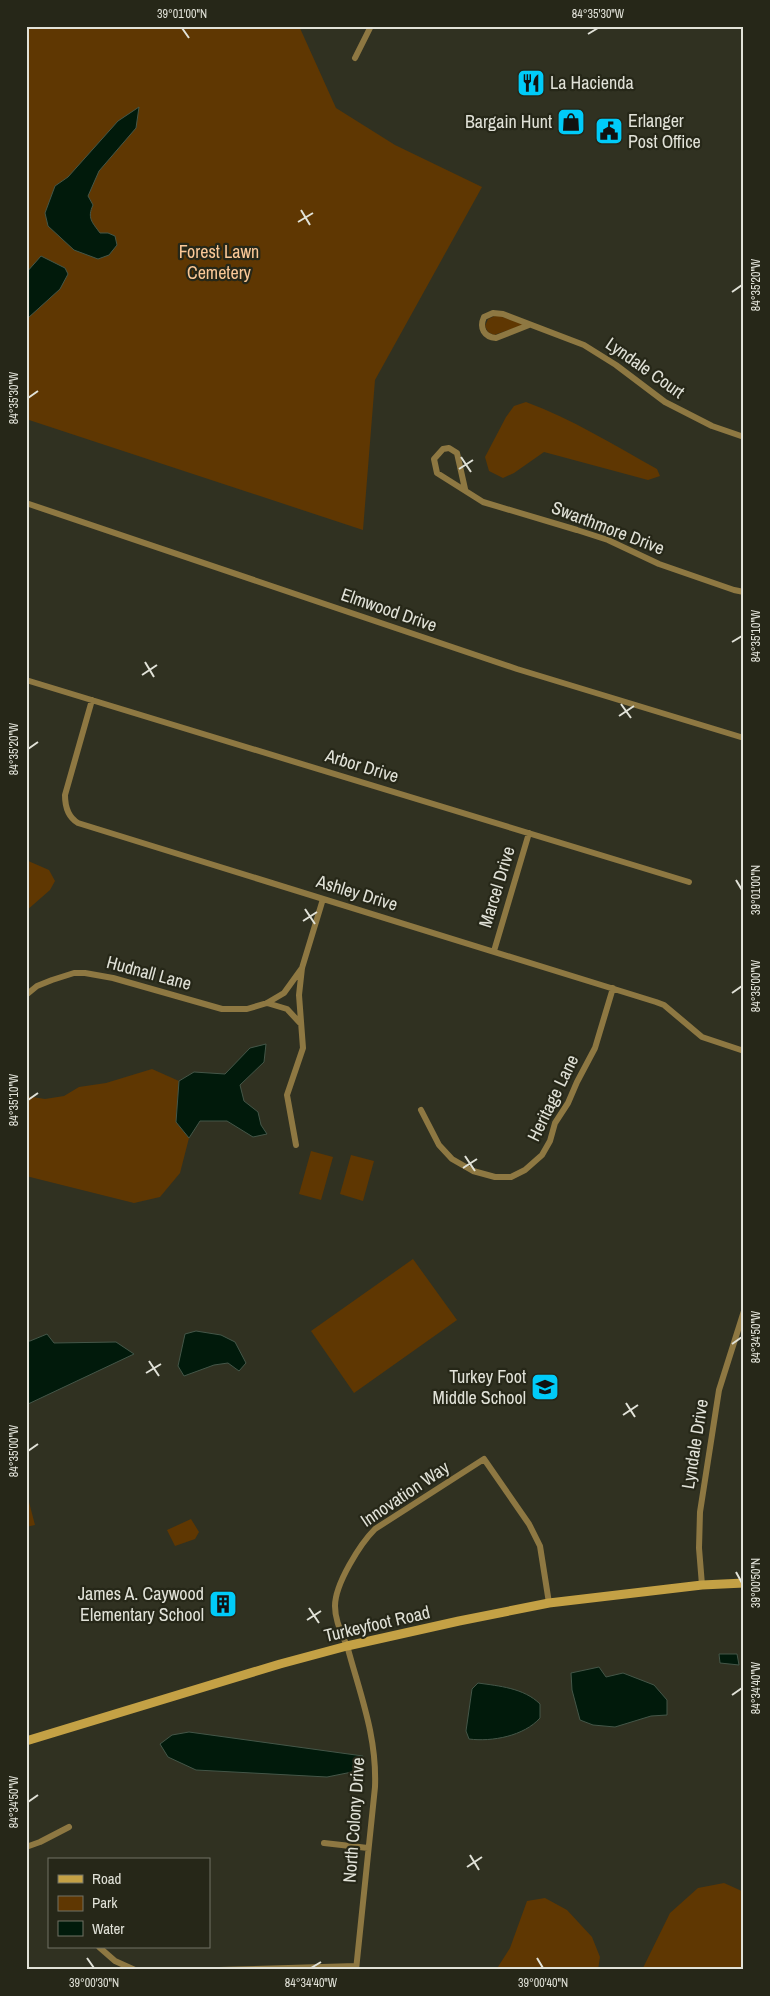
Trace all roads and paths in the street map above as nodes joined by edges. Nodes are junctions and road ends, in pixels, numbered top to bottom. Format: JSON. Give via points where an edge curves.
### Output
{"nodes":[{"id":1,"x":371,"y":26,"type":"edge"},
{"id":2,"x":355,"y":58,"type":"dead end"},
{"id":3,"x":529,"y":326,"type":"junction"},
{"id":4,"x":744,"y":437,"type":"edge"},
{"id":5,"x":465,"y":489,"type":"junction"},
{"id":6,"x":26,"y":503,"type":"edge"},
{"id":7,"x":744,"y":592,"type":"edge"},
{"id":8,"x":26,"y":680,"type":"edge"},
{"id":9,"x":92,"y":700,"type":"junction"},
{"id":10,"x":744,"y":738,"type":"edge"},
{"id":11,"x":530,"y":833,"type":"junction"},
{"id":12,"x":689,"y":882,"type":"dead end"},
{"id":13,"x":323,"y":899,"type":"junction"},
{"id":14,"x":494,"y":950,"type":"junction"},
{"id":15,"x":302,"y":968,"type":"junction"},
{"id":16,"x":613,"y":988,"type":"junction"},
{"id":17,"x":26,"y":995,"type":"edge"},
{"id":18,"x":267,"y":1003,"type":"junction"},
{"id":19,"x":300,"y":1023,"type":"junction"},
{"id":20,"x":744,"y":1051,"type":"edge"},
{"id":21,"x":420,"y":1110,"type":"dead end"},
{"id":22,"x":296,"y":1145,"type":"dead end"},
{"id":23,"x":744,"y":1311,"type":"edge"},
{"id":24,"x":744,"y":1583,"type":"edge"},
{"id":25,"x":702,"y":1585,"type":"junction"},
{"id":26,"x":549,"y":1603,"type":"junction"},
{"id":27,"x":347,"y":1646,"type":"junction"},
{"id":28,"x":26,"y":1741,"type":"edge"},
{"id":29,"x":70,"y":1827,"type":"dead end"},
{"id":30,"x":324,"y":1843,"type":"dead end"},
{"id":31,"x":26,"y":1847,"type":"edge"},
{"id":32,"x":368,"y":1848,"type":"junction"},
{"id":33,"x":100,"y":1948,"type":"edge"},
{"id":34,"x":356,"y":1968,"type":"edge"},
{"id":35,"x":135,"y":1970,"type":"edge"},
{"id":36,"x":219,"y":1970,"type":"edge"}],
"edges":[{"from":1,"to":2,"type":"street"},
{"from":3,"to":3,"type":"street","name":"Lyndale Court","via":[[493,312],[484,317],[482,325],[484,333],[496,338]]},
{"from":3,"to":4,"type":"street","name":"Lyndale Court","via":[[584,345],[665,402],[712,426]]},
{"from":5,"to":5,"type":"street","name":"Swarthmore Drive","via":[[457,453],[449,448],[443,449],[434,459],[437,473]]},
{"from":5,"to":7,"type":"street","name":"Swarthmore Drive","via":[[496,507],[608,540],[659,564]]},
{"from":6,"to":10,"type":"street","name":"Elmwood Drive","via":[[517,669]]},
{"from":8,"to":9,"type":"street","name":"Arbor Drive"},
{"from":9,"to":11,"type":"street","name":"Arbor Drive"},
{"from":9,"to":13,"type":"street","name":"Ashley Drive","via":[[65,795],[66,810],[73,820]]},
{"from":11,"to":12,"type":"street","name":"Arbor Drive"},
{"from":11,"to":14,"type":"street","name":"Marcel Drive"},
{"from":13,"to":14,"type":"street","name":"Ashley Drive"},
{"from":13,"to":15,"type":"street","name":"Hudnall Lane"},
{"from":14,"to":16,"type":"street","name":"Ashley Drive"},
{"from":15,"to":18,"type":"street","name":"Hudnall Lane","via":[[284,993]]},
{"from":15,"to":19,"type":"street","name":"Hudnall Lane"},
{"from":16,"to":20,"type":"street","name":"Ashley Drive","via":[[664,1005],[702,1037]]},
{"from":16,"to":21,"type":"street","name":"Heritage Lane","via":[[595,1048],[542,1155],[525,1170],[512,1176],[494,1177],[452,1159],[438,1145]]},
{"from":17,"to":18,"type":"street","name":"Hudnall Lane","via":[[52,980],[85,973],[222,1008],[247,1009]]},
{"from":18,"to":19,"type":"street","via":[[287,1009]]},
{"from":19,"to":22,"type":"street","name":"Hudnall Lane","via":[[301,1055],[287,1095]]},
{"from":23,"to":25,"type":"street","name":"Lyndale Drive","via":[[719,1390],[700,1512]]},
{"from":24,"to":25,"type":"main road","name":"Turkeyfoot Road"},
{"from":25,"to":26,"type":"main road","name":"Turkeyfoot Road"},
{"from":26,"to":27,"type":"main road","name":"Turkeyfoot Road"},
{"from":26,"to":27,"type":"street","name":"Innovation Way","via":[[540,1546],[529,1524],[484,1459],[374,1529],[362,1542],[341,1581],[336,1599],[336,1617]]},
{"from":27,"to":28,"type":"main road","name":"Turkeyfoot Road"},
{"from":27,"to":32,"type":"street","name":"North Colony Drive","via":[[372,1735],[376,1764]]},
{"from":29,"to":31,"type":"street"},
{"from":30,"to":32,"type":"street"},
{"from":32,"to":34,"type":"street","name":"North Colony Drive"},
{"from":33,"to":35,"type":"street","via":[[115,1961]]},
{"from":34,"to":36,"type":"street"}]}
